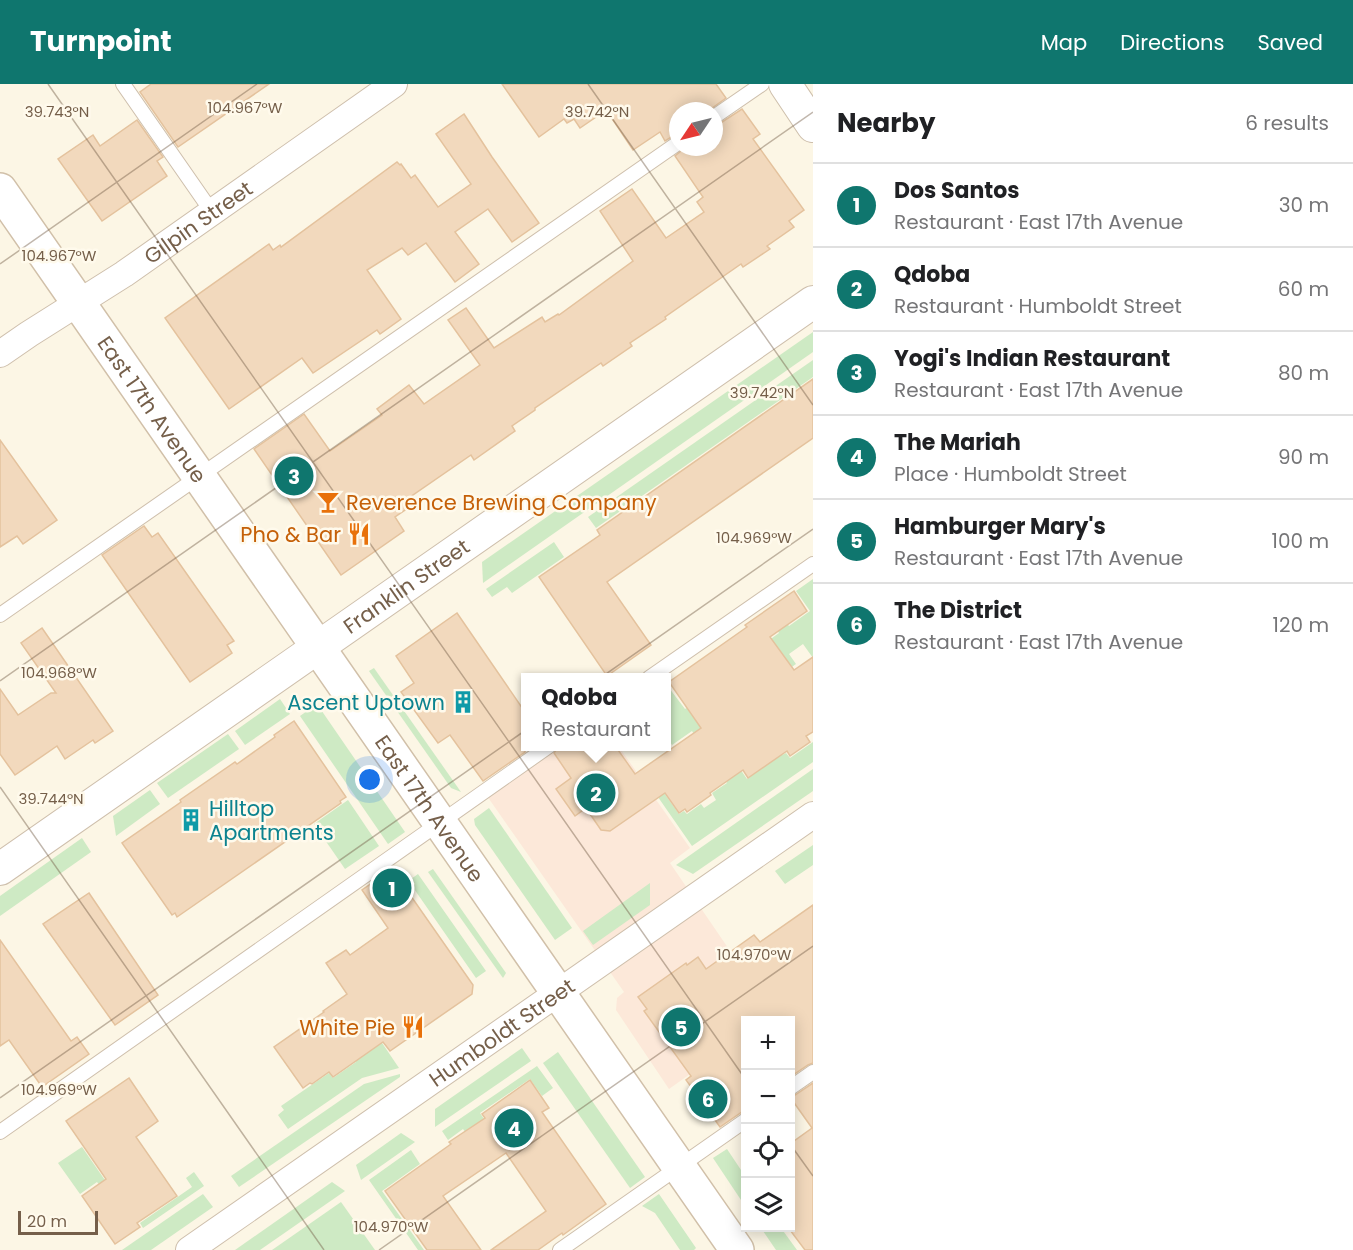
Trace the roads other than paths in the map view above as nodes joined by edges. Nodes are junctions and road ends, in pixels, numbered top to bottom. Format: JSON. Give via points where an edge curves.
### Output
{"nodes":[{"id":1,"x":123,"y":84,"type":"edge"},
{"id":2,"x":394,"y":84,"type":"edge"},
{"id":3,"x":762,"y":84,"type":"edge"},
{"id":4,"x":785,"y":84,"type":"edge"},
{"id":5,"x":723,"y":111,"type":"edge"},
{"id":6,"x":813,"y":126,"type":"edge"},
{"id":7,"x":669,"y":148,"type":"edge"},
{"id":8,"x":0,"y":190,"type":"edge"},
{"id":9,"x":212,"y":212,"type":"junction"},
{"id":10,"x":813,"y":302,"type":"edge"},
{"id":11,"x":78,"y":303,"type":"junction"},
{"id":12,"x":0,"y":354,"type":"edge"},
{"id":13,"x":199,"y":476,"type":"junction"},
{"id":14,"x":813,"y":564,"type":"edge"},
{"id":15,"x":0,"y":615,"type":"edge"},
{"id":16,"x":318,"y":648,"type":"junction"},
{"id":17,"x":656,"y":673,"type":"edge"},
{"id":18,"x":543,"y":751,"type":"edge"},
{"id":19,"x":813,"y":815,"type":"edge"},
{"id":20,"x":440,"y":823,"type":"junction"},
{"id":21,"x":0,"y":869,"type":"edge"},
{"id":22,"x":559,"y":993,"type":"junction"},
{"id":23,"x":813,"y":1072,"type":"edge"},
{"id":24,"x":795,"y":1085,"type":"edge"},
{"id":25,"x":741,"y":1123,"type":"edge"},
{"id":26,"x":0,"y":1132,"type":"edge"},
{"id":27,"x":679,"y":1166,"type":"junction"},
{"id":28,"x":189,"y":1250,"type":"edge"},
{"id":29,"x":560,"y":1250,"type":"edge"},
{"id":30,"x":737,"y":1250,"type":"edge"}],
"edges":[{"from":1,"to":9,"type":"lane"},
{"from":2,"to":9,"type":"street","name":"Gilpin Street"},
{"from":3,"to":5,"type":"lane"},
{"from":4,"to":6,"type":"street"},
{"from":7,"to":13,"type":"lane"},
{"from":8,"to":11,"type":"main road","name":"East 17th Avenue"},
{"from":9,"to":11,"type":"street","name":"Gilpin Street"},
{"from":10,"to":16,"type":"street","name":"Franklin Street"},
{"from":11,"to":12,"type":"street","name":"Gilpin Street"},
{"from":11,"to":13,"type":"main road","name":"East 17th Avenue"},
{"from":13,"to":15,"type":"lane"},
{"from":13,"to":16,"type":"main road","name":"East 17th Avenue"},
{"from":14,"to":17,"type":"lane"},
{"from":16,"to":20,"type":"main road","name":"East 17th Avenue"},
{"from":16,"to":21,"type":"street","name":"Franklin Street"},
{"from":18,"to":20,"type":"lane"},
{"from":19,"to":22,"type":"street","name":"Humboldt Street"},
{"from":20,"to":22,"type":"main road","name":"East 17th Avenue"},
{"from":20,"to":26,"type":"lane"},
{"from":22,"to":27,"type":"main road","name":"East 17th Avenue"},
{"from":22,"to":28,"type":"street","name":"Humboldt Street"},
{"from":23,"to":24,"type":"lane"},
{"from":25,"to":27,"type":"lane"},
{"from":27,"to":29,"type":"lane"},
{"from":27,"to":30,"type":"main road","name":"East 17th Avenue"}]}
